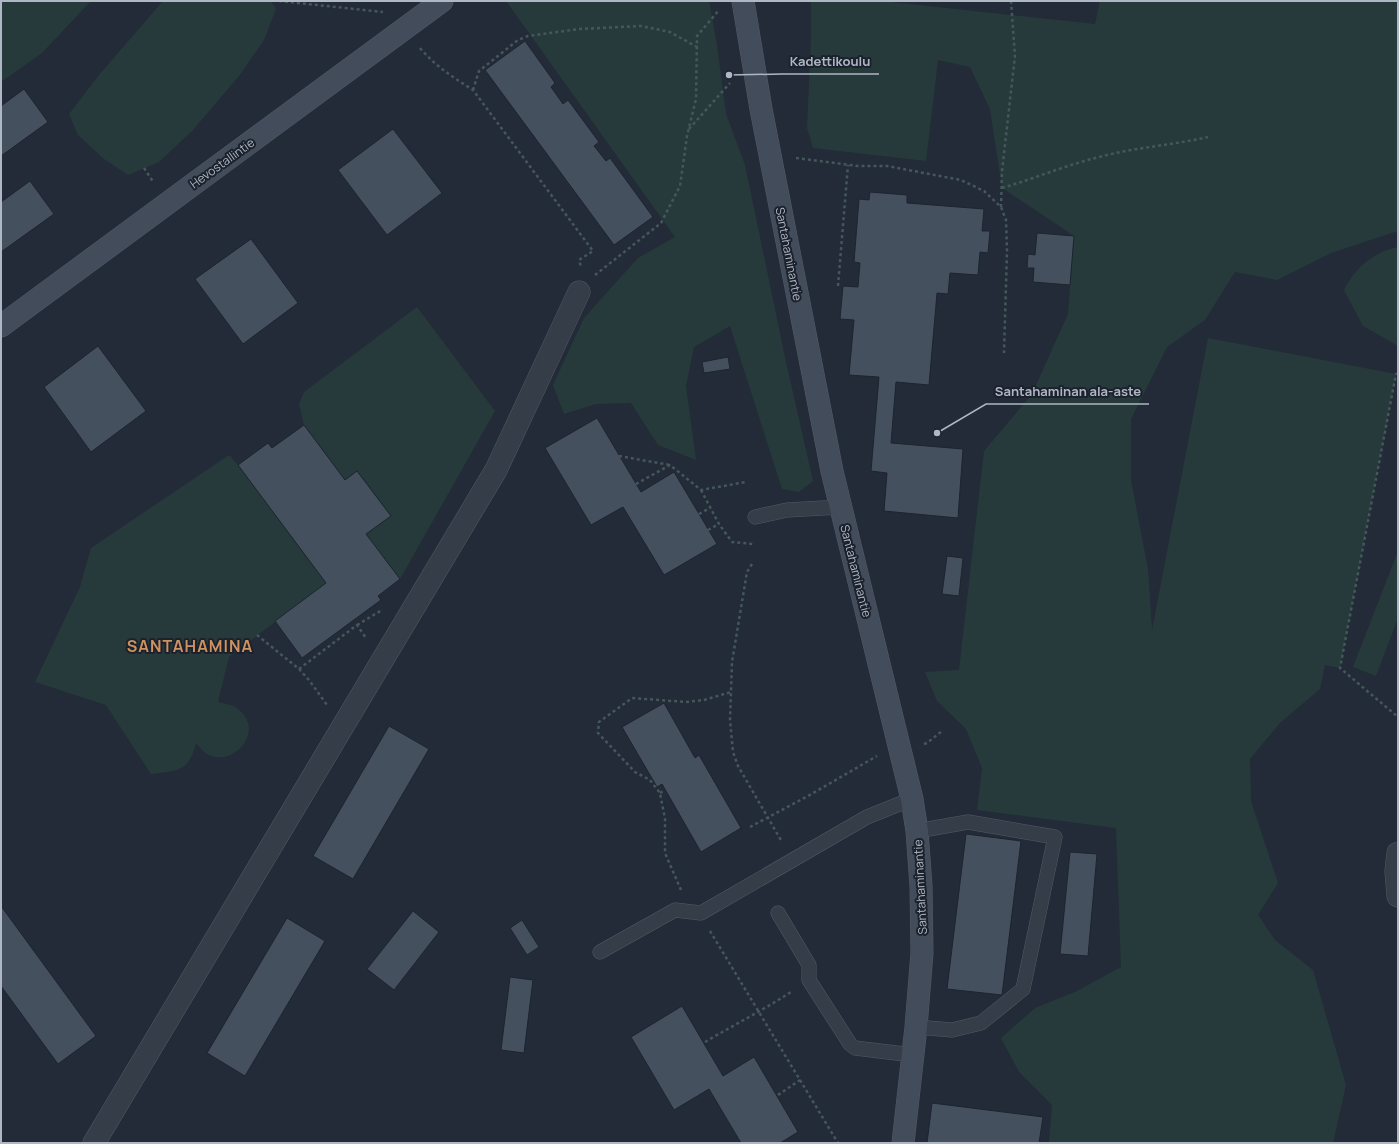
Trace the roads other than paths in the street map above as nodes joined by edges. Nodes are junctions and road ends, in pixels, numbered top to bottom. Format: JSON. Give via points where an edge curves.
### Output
{"nodes":[{"id":1,"x":442,"y":1,"type":"edge"},
{"id":2,"x":743,"y":1,"type":"edge"},
{"id":3,"x":582,"y":287,"type":"road end"},
{"id":4,"x":1,"y":326,"type":"edge"},
{"id":5,"x":841,"y":508,"type":"junction"},
{"id":6,"x":755,"y":517,"type":"dead end"},
{"id":7,"x":912,"y":800,"type":"junction"},
{"id":8,"x":917,"y":831,"type":"junction"},
{"id":9,"x":1398,"y":853,"type":"edge"},
{"id":10,"x":1398,"y":896,"type":"edge"},
{"id":11,"x":778,"y":912,"type":"dead end"},
{"id":12,"x":600,"y":952,"type":"dead end"},
{"id":13,"x":916,"y":1027,"type":"junction"},
{"id":14,"x":913,"y":1055,"type":"junction"},
{"id":15,"x":94,"y":1143,"type":"edge"},
{"id":16,"x":903,"y":1143,"type":"edge"}],
"edges":[{"from":1,"to":4,"type":"main road","name":"Hevostallintie"},
{"from":2,"to":5,"type":"main road","name":"Santahaminantie","via":[[761,109]]},
{"from":3,"to":15,"type":"street","via":[[496,470]]},
{"from":5,"to":6,"type":"lane","via":[[787,510]]},
{"from":5,"to":7,"type":"main road","name":"Santahaminantie"},
{"from":7,"to":8,"type":"main road","name":"Santahaminantie"},
{"from":7,"to":12,"type":"lane","via":[[867,817],[697,912],[675,910]]},
{"from":8,"to":13,"type":"main road","name":"Santahaminantie","via":[[922,953]]},
{"from":8,"to":13,"type":"lane","via":[[968,822],[1055,837],[1023,989],[981,1023],[952,1030]]},
{"from":9,"to":10,"type":"street"},
{"from":11,"to":14,"type":"lane","via":[[809,965],[809,980],[850,1044],[855,1048]]},
{"from":13,"to":14,"type":"main road","name":"Santahaminantie"},
{"from":14,"to":16,"type":"main road","name":"Santahaminantie"}]}
